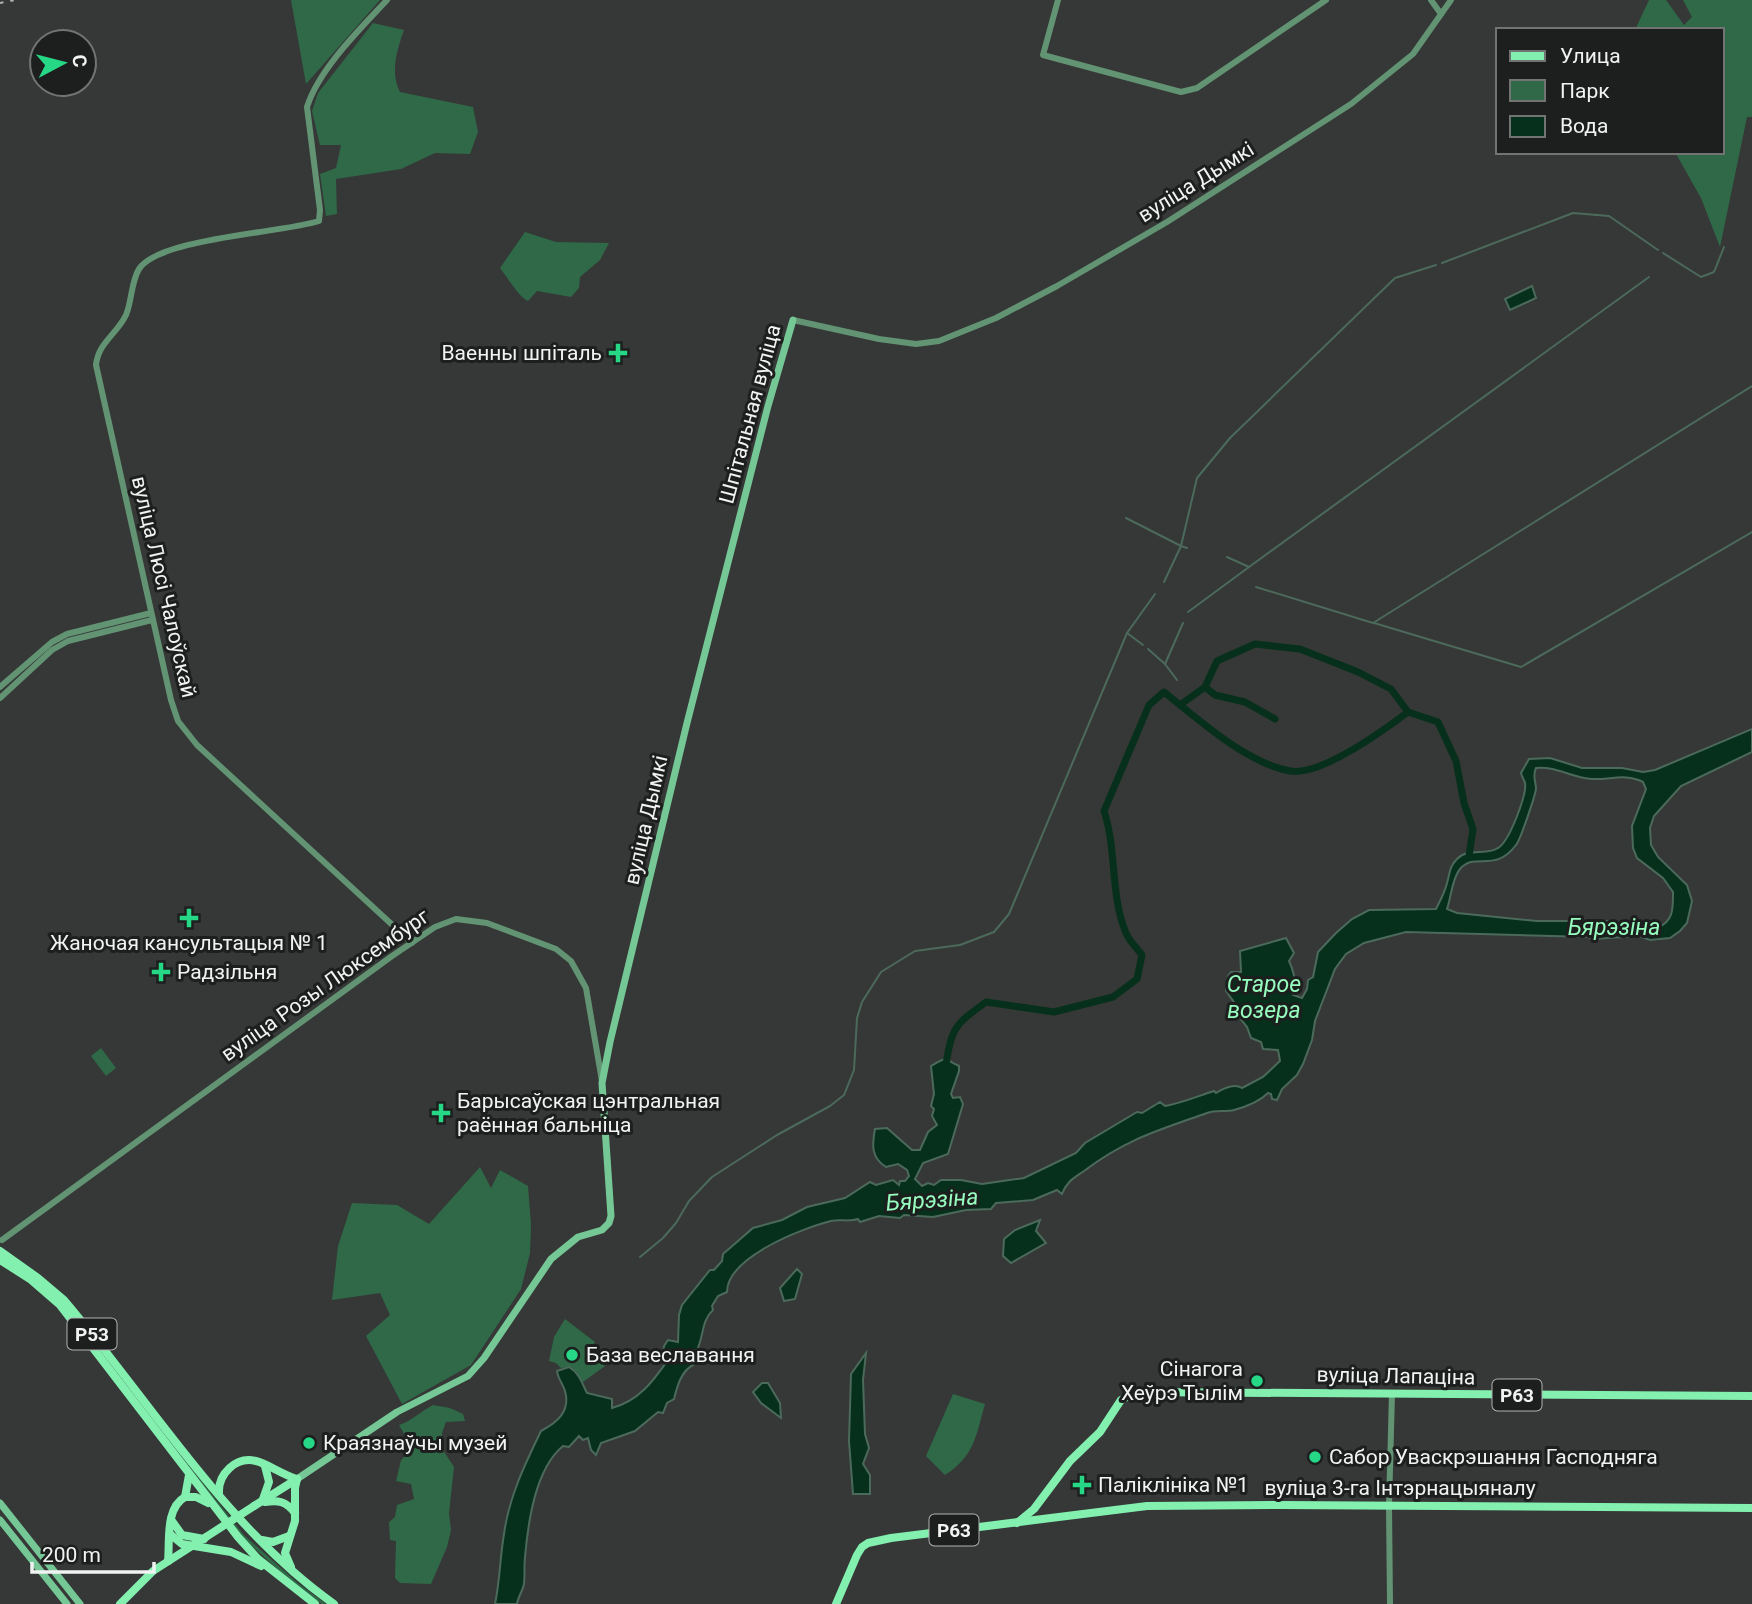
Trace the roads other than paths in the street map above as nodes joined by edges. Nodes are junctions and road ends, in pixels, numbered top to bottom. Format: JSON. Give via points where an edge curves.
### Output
{"nodes":[{"id":1,"x":387,"y":0,"type":"edge"},
{"id":2,"x":1058,"y":0,"type":"edge"},
{"id":3,"x":1326,"y":0,"type":"edge"},
{"id":4,"x":1431,"y":0,"type":"edge"},
{"id":5,"x":1451,"y":0,"type":"edge"},
{"id":6,"x":1443,"y":11,"type":"junction"},
{"id":7,"x":793,"y":320,"type":"joint"},
{"id":8,"x":924,"y":344,"type":"joint"},
{"id":9,"x":718,"y":606,"type":"joint"},
{"id":10,"x":152,"y":616,"type":"junction"},
{"id":11,"x":0,"y":687,"type":"edge"},
{"id":12,"x":0,"y":698,"type":"edge"},
{"id":13,"x":412,"y":943,"type":"junction"},
{"id":14,"x":610,"y":1042,"type":"junction"},
{"id":15,"x":596,"y":1043,"type":"junction"},
{"id":16,"x":602,"y":1083,"type":"junction"},
{"id":17,"x":2,"y":1240,"type":"dead end"},
{"id":18,"x":0,"y":1251,"type":"edge"},
{"id":19,"x":0,"y":1260,"type":"edge"},
{"id":20,"x":1392,"y":1393,"type":"junction"},
{"id":21,"x":1752,"y":1396,"type":"edge"},
{"id":22,"x":265,"y":1466,"type":"junction"},
{"id":23,"x":200,"y":1471,"type":"junction"},
{"id":24,"x":223,"y":1474,"type":"junction"},
{"id":25,"x":189,"y":1475,"type":"junction"},
{"id":26,"x":297,"y":1479,"type":"junction"},
{"id":27,"x":219,"y":1493,"type":"junction"},
{"id":28,"x":185,"y":1497,"type":"junction"},
{"id":29,"x":0,"y":1503,"type":"edge"},
{"id":30,"x":258,"y":1504,"type":"junction"},
{"id":31,"x":212,"y":1506,"type":"junction"},
{"id":32,"x":1389,"y":1506,"type":"junction"},
{"id":33,"x":1752,"y":1508,"type":"edge"},
{"id":34,"x":1034,"y":1509,"type":"junction"},
{"id":35,"x":295,"y":1513,"type":"junction"},
{"id":36,"x":0,"y":1520,"type":"edge"},
{"id":37,"x":1043,"y":1520,"type":"junction"},
{"id":38,"x":172,"y":1521,"type":"junction"},
{"id":39,"x":1017,"y":1523,"type":"junction"},
{"id":40,"x":170,"y":1534,"type":"junction"},
{"id":41,"x":289,"y":1536,"type":"junction"},
{"id":42,"x":205,"y":1538,"type":"junction"},
{"id":43,"x":260,"y":1540,"type":"junction"},
{"id":44,"x":193,"y":1545,"type":"junction"},
{"id":45,"x":168,"y":1561,"type":"junction"},
{"id":46,"x":292,"y":1572,"type":"junction"},
{"id":47,"x":279,"y":1575,"type":"junction"},
{"id":48,"x":67,"y":1604,"type":"edge"},
{"id":49,"x":80,"y":1604,"type":"edge"},
{"id":50,"x":120,"y":1604,"type":"edge"},
{"id":51,"x":315,"y":1604,"type":"edge"},
{"id":52,"x":334,"y":1604,"type":"edge"},
{"id":53,"x":836,"y":1604,"type":"edge"},
{"id":54,"x":1390,"y":1604,"type":"edge"}],
"edges":[{"from":1,"to":10,"type":"street","name":"вуліца Люсі Чалоўскай","via":[[326,71],[307,107],[319,221],[209,241],[147,261],[138,270],[126,315],[99,350],[98,374]]},
{"from":2,"to":3,"type":"street","via":[[1043,55],[1167,90],[1190,91]]},
{"from":4,"to":6,"type":"street"},
{"from":5,"to":6,"type":"street","name":"вуліца Дымкі"},
{"from":6,"to":8,"type":"street","name":"вуліца Дымкі","via":[[1413,54],[1343,110],[1057,286],[996,318]]},
{"from":7,"to":8,"type":"street","name":"Шпітальная вуліца"},
{"from":7,"to":9,"type":"main road","name":"Шпітальная вуліца"},
{"from":9,"to":14,"type":"main road","name":"вуліца Дымкі"},
{"from":10,"to":11,"type":"street","via":[[67,634]]},
{"from":10,"to":12,"type":"street","via":[[68,641]]},
{"from":10,"to":13,"type":"street","name":"вуліца Люсі Чалоўскай","via":[[173,707],[184,730]]},
{"from":13,"to":15,"type":"street","name":"вуліца Розы Люксембург","via":[[445,922],[465,919],[510,930],[556,949],[571,961],[586,988]]},
{"from":13,"to":17,"type":"street","name":"вуліца Розы Люксембург"},
{"from":14,"to":15,"type":"street"},
{"from":14,"to":16,"type":"main road","name":"вуліца Дымкі"},
{"from":15,"to":16,"type":"street","name":"вуліца Розы Люксембург"},
{"from":16,"to":26,"type":"main road","name":"вуліца Розы Люксембург","via":[[609,1223],[578,1237],[551,1259],[468,1376],[397,1412]]},
{"from":18,"to":23,"type":"main road","number":"Р53","via":[[64,1300]]},
{"from":19,"to":25,"type":"main road","number":"Р53","via":[[60,1305]]},
{"from":20,"to":21,"type":"main road","name":"вуліца Лапаціна","number":"Р63"},
{"from":20,"to":32,"type":"street"},
{"from":20,"to":34,"type":"main road","name":"вуліца Лапаціна","number":"Р63","via":[[1145,1390],[1125,1396]]},
{"from":22,"to":24,"type":"main road","via":[[244,1461]]},
{"from":22,"to":26,"type":"main road"},
{"from":22,"to":30,"type":"main road","via":[[269,1482]]},
{"from":23,"to":24,"type":"main road"},
{"from":23,"to":27,"type":"main road","number":"Р53"},
{"from":24,"to":27,"type":"main road"},
{"from":25,"to":28,"type":"main road"},
{"from":25,"to":31,"type":"main road","number":"Р53"},
{"from":26,"to":30,"type":"main road"},
{"from":26,"to":35,"type":"main road"},
{"from":27,"to":43,"type":"main road","number":"Р53"},
{"from":28,"to":31,"type":"main road","via":[[200,1498]]},
{"from":28,"to":38,"type":"main road","via":[[173,1509]]},
{"from":29,"to":49,"type":"main road"},
{"from":30,"to":35,"type":"main road","via":[[281,1501]]},
{"from":30,"to":42,"type":"main road","bridge":true},
{"from":31,"to":47,"type":"main road","number":"Р53","via":[[258,1559]]},
{"from":32,"to":33,"type":"main road","name":"вуліца 3-га Інтэрнацыяналу","number":"Р63"},
{"from":32,"to":37,"type":"main road","name":"вуліца 3-га Інтэрнацыяналу","number":"Р63","via":[[1147,1506]]},
{"from":32,"to":54,"type":"street"},
{"from":34,"to":37,"type":"main road"},
{"from":34,"to":39,"type":"main road","number":"Р63"},
{"from":35,"to":41,"type":"main road"},
{"from":36,"to":48,"type":"main road"},
{"from":37,"to":39,"type":"main road","name":"вуліца 3-га Інтэрнацыяналу","number":"Р63"},
{"from":38,"to":40,"type":"main road"},
{"from":38,"to":42,"type":"main road","via":[[182,1535]]},
{"from":39,"to":53,"type":"main road","name":"вуліца 3-га Інтэрнацыяналу","number":"Р63","via":[[869,1543],[857,1555]]},
{"from":40,"to":44,"type":"main road","via":[[182,1544]]},
{"from":40,"to":45,"type":"main road"},
{"from":41,"to":43,"type":"main road","via":[[273,1542]]},
{"from":41,"to":46,"type":"main road","via":[[285,1553]]},
{"from":42,"to":44,"type":"main road"},
{"from":43,"to":46,"type":"main road","number":"Р53"},
{"from":44,"to":45,"type":"main road"},
{"from":44,"to":47,"type":"main road","via":[[240,1555]]},
{"from":45,"to":50,"type":"main road"},
{"from":46,"to":52,"type":"main road","number":"Р53"},
{"from":47,"to":51,"type":"main road","number":"Р53"}]}
